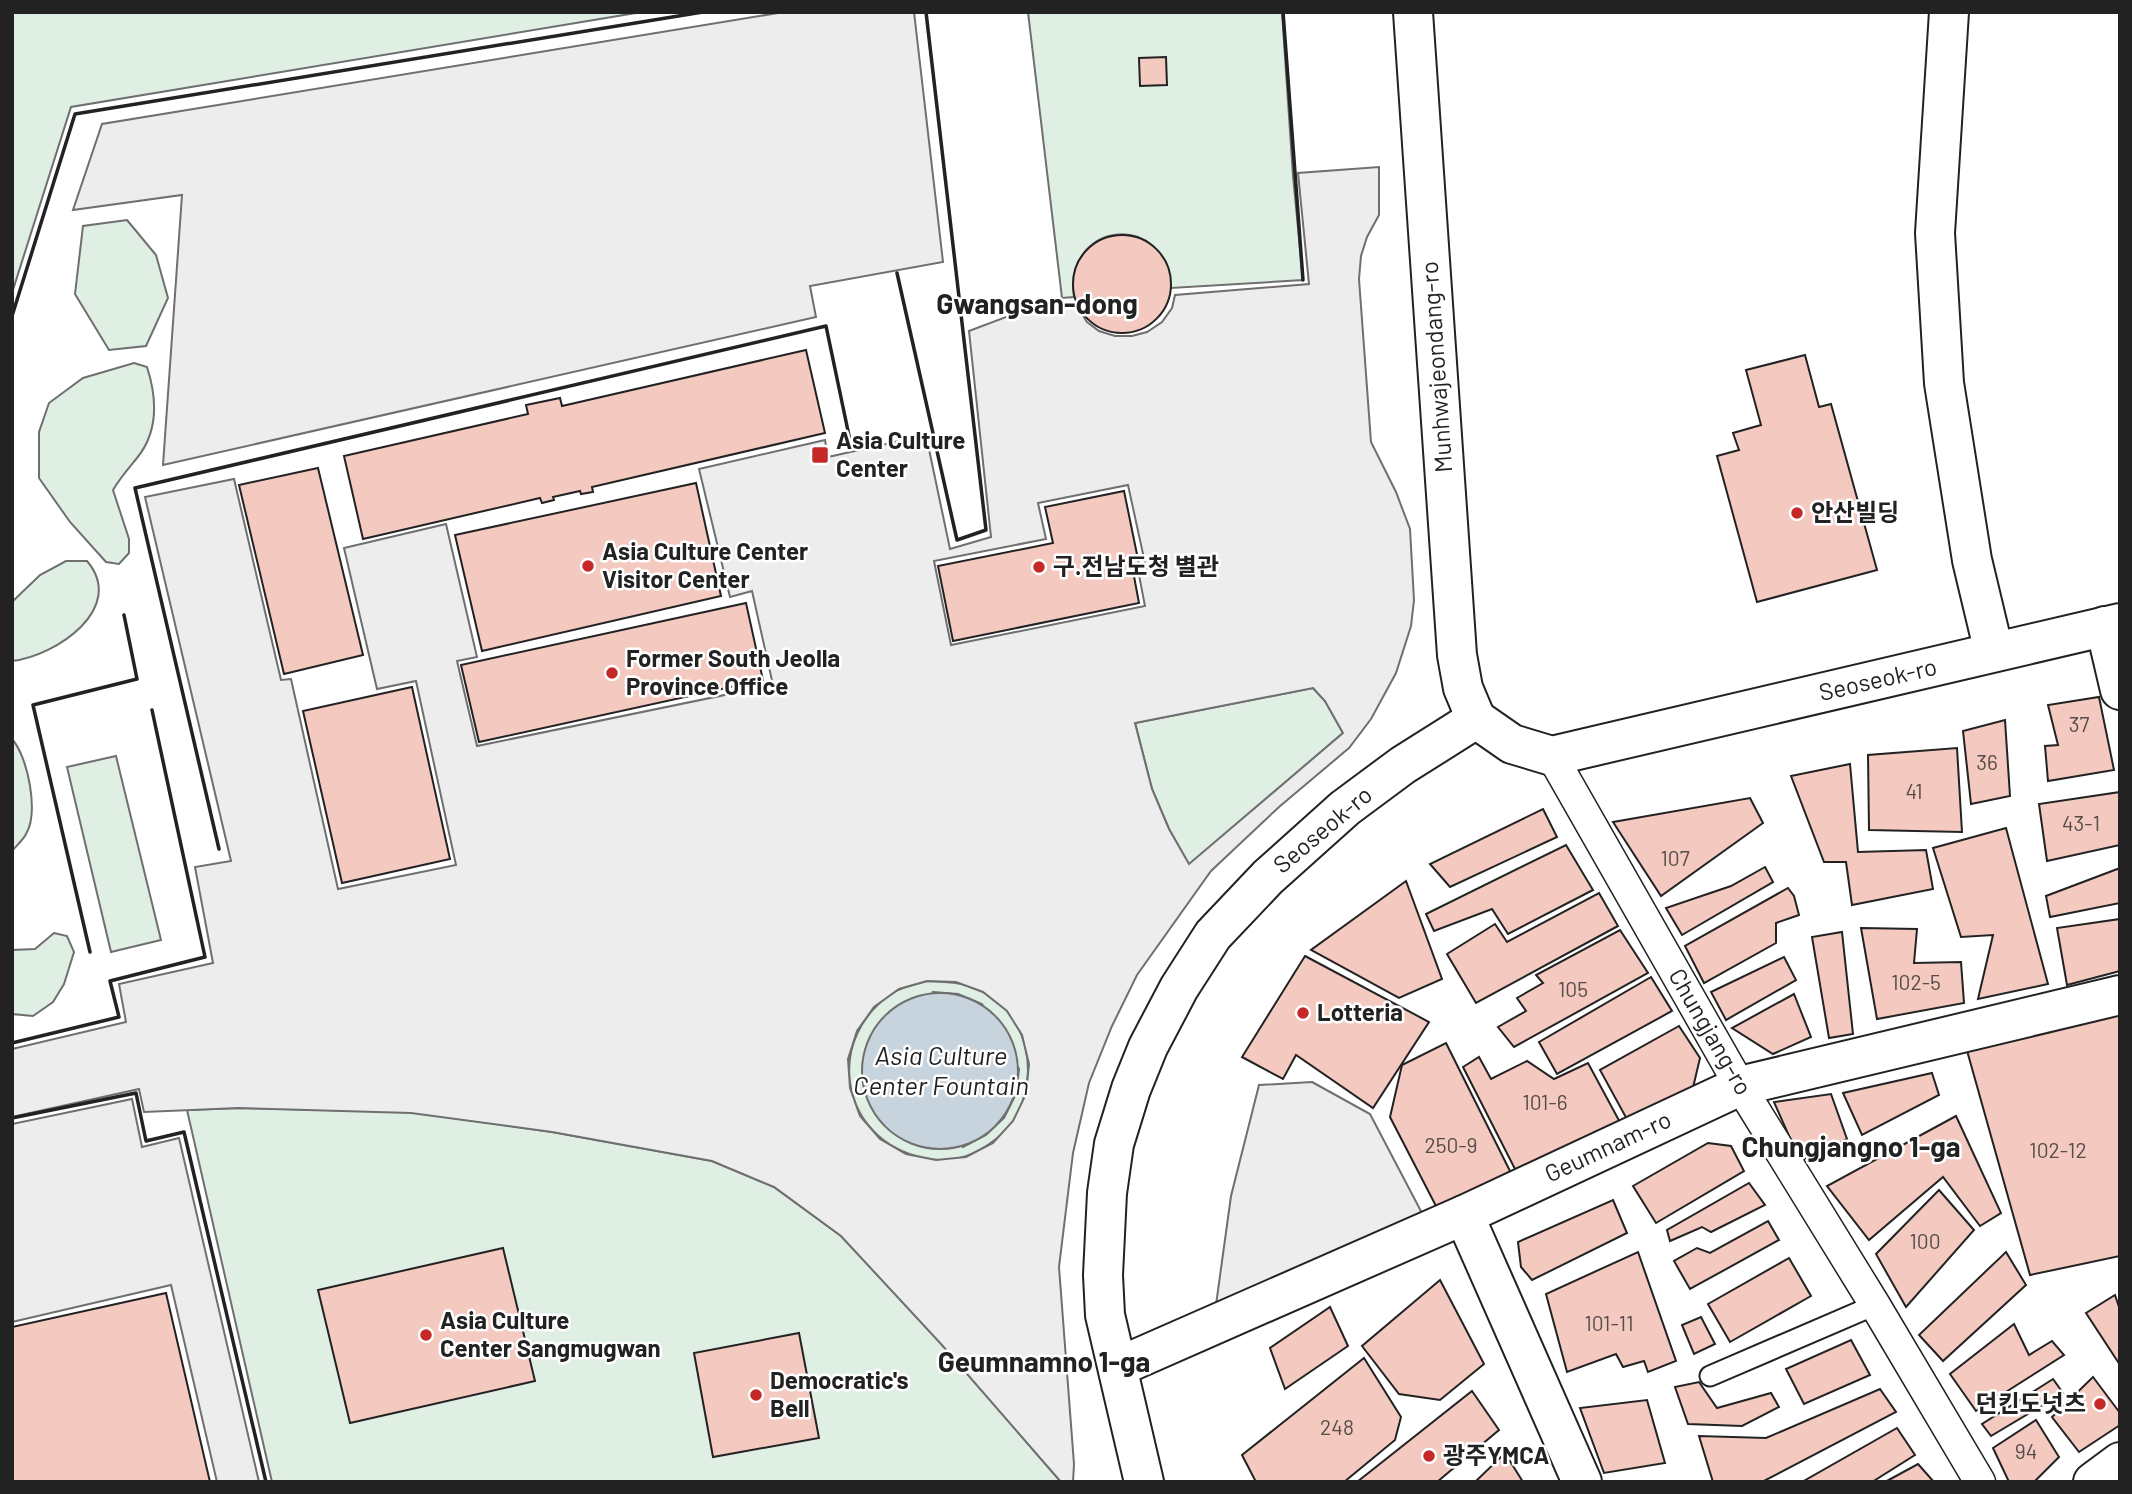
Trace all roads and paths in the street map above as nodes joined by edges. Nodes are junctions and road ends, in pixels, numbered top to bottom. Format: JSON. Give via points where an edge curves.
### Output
{"nodes":[{"id":1,"x":1413,"y":12,"type":"edge"},
{"id":2,"x":1949,"y":12,"type":"edge"},
{"id":3,"x":2112,"y":624,"type":"edge"},
{"id":4,"x":1994,"y":652,"type":"junction"},
{"id":5,"x":2120,"y":691,"type":"edge"},
{"id":6,"x":1476,"y":719,"type":"junction"},
{"id":7,"x":1552,"y":756,"type":"junction"},
{"id":8,"x":2120,"y":995,"type":"edge"},
{"id":9,"x":1740,"y":1086,"type":"junction"},
{"id":10,"x":1464,"y":1215,"type":"junction"},
{"id":11,"x":1875,"y":1304,"type":"junction"},
{"id":12,"x":1118,"y":1367,"type":"junction"},
{"id":13,"x":1710,"y":1376,"type":"dead end"},
{"id":14,"x":2120,"y":1462,"type":"edge"},
{"id":15,"x":1144,"y":1482,"type":"edge"},
{"id":16,"x":1582,"y":1482,"type":"edge"},
{"id":17,"x":1980,"y":1482,"type":"edge"},
{"id":18,"x":2092,"y":1482,"type":"edge"}],
"edges":[{"from":1,"to":6,"type":"street","name":"Munhwajeondang-ro","via":[[1457,655],[1463,688]]},
{"from":2,"to":4,"type":"street","via":[[1935,233],[1940,309],[1947,396],[1972,560]]},
{"from":3,"to":4,"type":"street","name":"Seoseok-ro"},
{"from":3,"to":5,"type":"street"},
{"from":4,"to":7,"type":"street","name":"Seoseok-ro"},
{"from":6,"to":7,"type":"street","via":[[1513,744]]},
{"from":6,"to":12,"type":"street","name":"Seoseok-ro","via":[[1345,808],[1268,877],[1213,935],[1180,988],[1144,1058],[1114,1144],[1103,1275],[1105,1315]]},
{"from":7,"to":9,"type":"street","name":"Chungjang-ro"},
{"from":8,"to":9,"type":"street","name":"Geumnam-ro"},
{"from":9,"to":10,"type":"street","name":"Geumnam-ro"},
{"from":9,"to":11,"type":"street","name":"Chungjang-ro"},
{"from":10,"to":12,"type":"street","name":"Geumnam-ro"},
{"from":10,"to":16,"type":"street"},
{"from":11,"to":13,"type":"lane"},
{"from":11,"to":17,"type":"street","name":"Chungjang-ro"},
{"from":12,"to":15,"type":"street","name":"Seoseok-ro"},
{"from":14,"to":18,"type":"street"}]}
